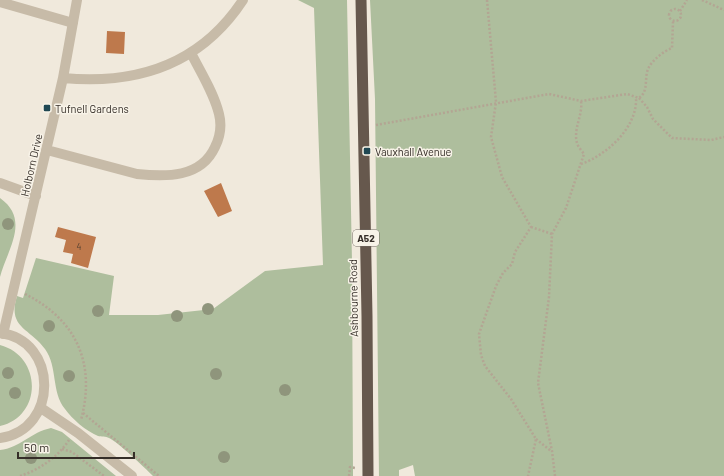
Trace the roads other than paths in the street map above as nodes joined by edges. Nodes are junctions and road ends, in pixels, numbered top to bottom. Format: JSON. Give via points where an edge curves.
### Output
{"nodes":[{"id":1,"x":77,"y":0,"type":"edge"},
{"id":2,"x":243,"y":0,"type":"edge"},
{"id":3,"x":361,"y":0,"type":"edge"},
{"id":4,"x":0,"y":2,"type":"edge"},
{"id":5,"x":73,"y":23,"type":"junction"},
{"id":6,"x":191,"y":53,"type":"junction"},
{"id":7,"x":63,"y":78,"type":"junction"},
{"id":8,"x":47,"y":150,"type":"junction"},
{"id":9,"x":0,"y":183,"type":"edge"},
{"id":10,"x":36,"y":196,"type":"junction"},
{"id":11,"x":1,"y":333,"type":"edge"},
{"id":12,"x":40,"y":408,"type":"junction"},
{"id":13,"x":0,"y":438,"type":"edge"},
{"id":14,"x":132,"y":476,"type":"edge"},
{"id":15,"x":368,"y":476,"type":"edge"}],
"edges":[{"from":1,"to":5,"type":"street","name":"Holborn Drive"},
{"from":2,"to":6,"type":"street","via":[[222,26]]},
{"from":3,"to":15,"type":"highway","name":"Ashbourne Road","number":"A52"},
{"from":4,"to":5,"type":"street"},
{"from":5,"to":7,"type":"street","name":"Holborn Drive"},
{"from":6,"to":7,"type":"street","via":[[160,68],[123,78]]},
{"from":6,"to":8,"type":"street","via":[[214,99],[221,122],[217,142],[205,163],[180,174],[151,176]]},
{"from":7,"to":8,"type":"street","name":"Holborn Drive"},
{"from":8,"to":10,"type":"street","name":"Holborn Drive"},
{"from":9,"to":10,"type":"street"},
{"from":10,"to":11,"type":"street","name":"Holborn Drive"},
{"from":11,"to":12,"type":"street","via":[[24,343],[40,362],[45,385]]},
{"from":12,"to":13,"type":"street","via":[[26,427],[17,433]]},
{"from":12,"to":14,"type":"street","via":[[75,431]]}]}
